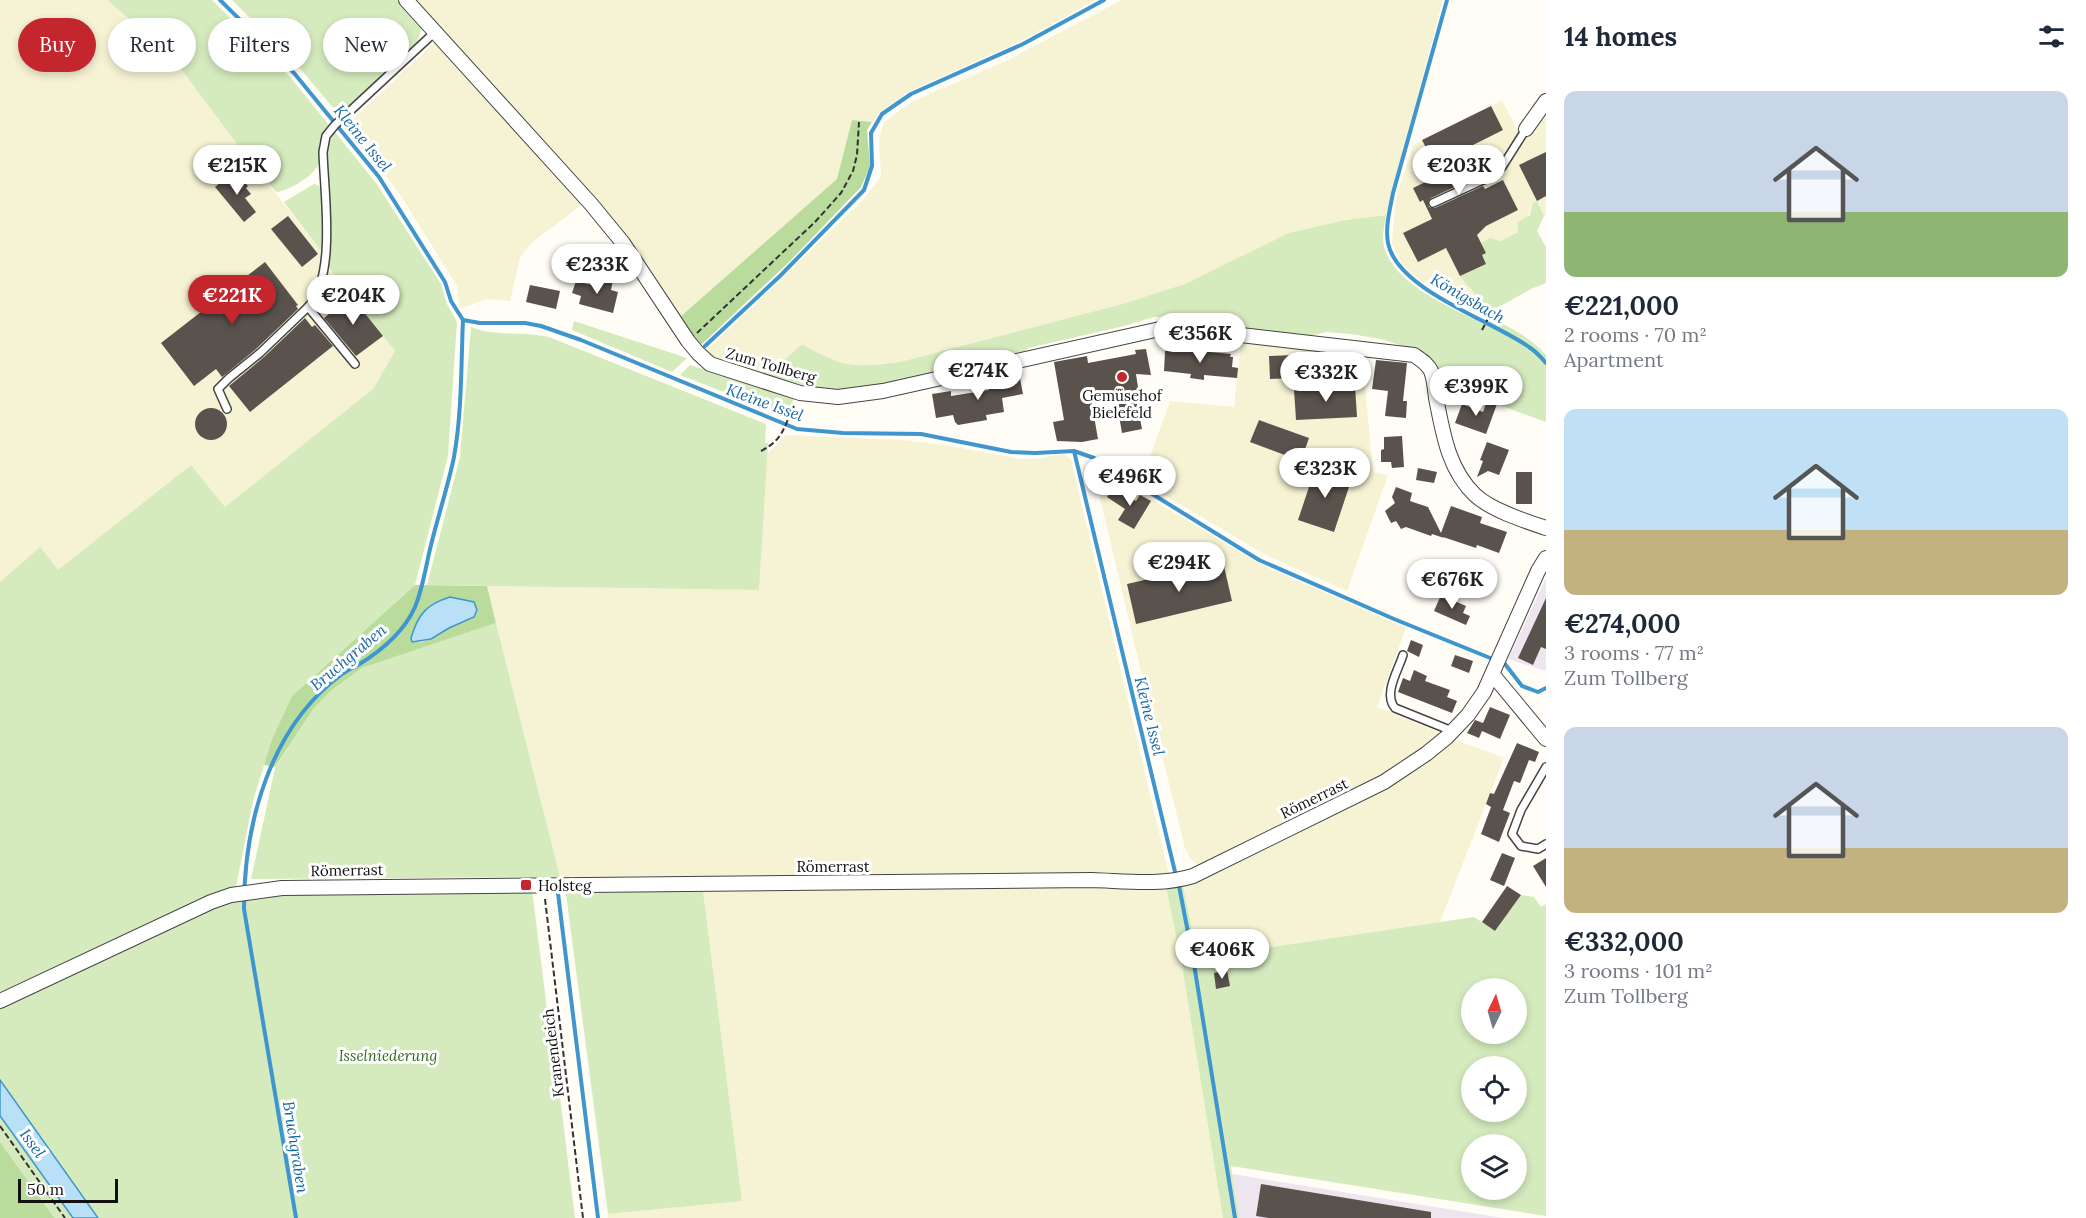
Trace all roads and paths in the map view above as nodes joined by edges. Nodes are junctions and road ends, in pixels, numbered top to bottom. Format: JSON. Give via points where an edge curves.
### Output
{"nodes":[{"id":1,"x":405,"y":0,"type":"edge"},
{"id":2,"x":435,"y":32,"type":"junction"},
{"id":3,"x":1546,"y":101,"type":"edge"},
{"id":4,"x":859,"y":122,"type":"dead end"},
{"id":5,"x":1526,"y":129,"type":"joint"},
{"id":6,"x":1433,"y":203,"type":"dead end"},
{"id":7,"x":309,"y":307,"type":"junction"},
{"id":8,"x":1490,"y":317,"type":"dead end"},
{"id":9,"x":1482,"y":330,"type":"dead end"},
{"id":10,"x":688,"y":341,"type":"junction"},
{"id":11,"x":355,"y":364,"type":"dead end"},
{"id":12,"x":227,"y":409,"type":"dead end"},
{"id":13,"x":788,"y":418,"type":"dead end"},
{"id":14,"x":761,"y":451,"type":"dead end"},
{"id":15,"x":1546,"y":528,"type":"edge"},
{"id":16,"x":1546,"y":558,"type":"edge"},
{"id":17,"x":1403,"y":656,"type":"dead end"},
{"id":18,"x":1496,"y":665,"type":"junction"},
{"id":19,"x":1452,"y":731,"type":"junction"},
{"id":20,"x":1546,"y":739,"type":"edge"},
{"id":21,"x":1546,"y":767,"type":"edge"},
{"id":22,"x":1546,"y":844,"type":"edge"},
{"id":23,"x":543,"y":885,"type":"junction"},
{"id":24,"x":0,"y":1001,"type":"edge"},
{"id":25,"x":0,"y":1126,"type":"edge"},
{"id":26,"x":65,"y":1218,"type":"edge"},
{"id":27,"x":583,"y":1218,"type":"edge"}],
"edges":[{"from":1,"to":2,"type":"street","name":"Zum Tollberg"},
{"from":2,"to":7,"type":"lane","via":[[326,136],[324,274]]},
{"from":2,"to":10,"type":"street","name":"Zum Tollberg","via":[[623,243]]},
{"from":3,"to":5,"type":"street"},
{"from":4,"to":10,"type":"path","via":[[853,171],[841,193]]},
{"from":5,"to":6,"type":"lane","via":[[1502,167]]},
{"from":7,"to":11,"type":"lane"},
{"from":7,"to":12,"type":"lane","via":[[218,389]]},
{"from":8,"to":9,"type":"path"},
{"from":10,"to":15,"type":"street","name":"Zum Tollberg","via":[[710,364],[800,393],[838,397],[883,391],[1160,329],[1414,355],[1431,372],[1442,432],[1461,478],[1477,496],[1517,518]]},
{"from":13,"to":14,"type":"path","via":[[774,445]]},
{"from":16,"to":18,"type":"street","name":"Römerrast"},
{"from":17,"to":19,"type":"lane","via":[[1390,693],[1392,704]]},
{"from":18,"to":19,"type":"street","name":"Römerrast","via":[[1479,700]]},
{"from":18,"to":20,"type":"street"},
{"from":19,"to":23,"type":"street","name":"Römerrast","via":[[1384,782],[1180,880]]},
{"from":21,"to":22,"type":"lane","via":[[1512,834],[1521,846],[1538,849]]},
{"from":23,"to":24,"type":"street","name":"Römerrast","via":[[282,888],[231,895]]},
{"from":23,"to":27,"type":"path","name":"Kranendeich"},
{"from":25,"to":26,"type":"path"}]}
